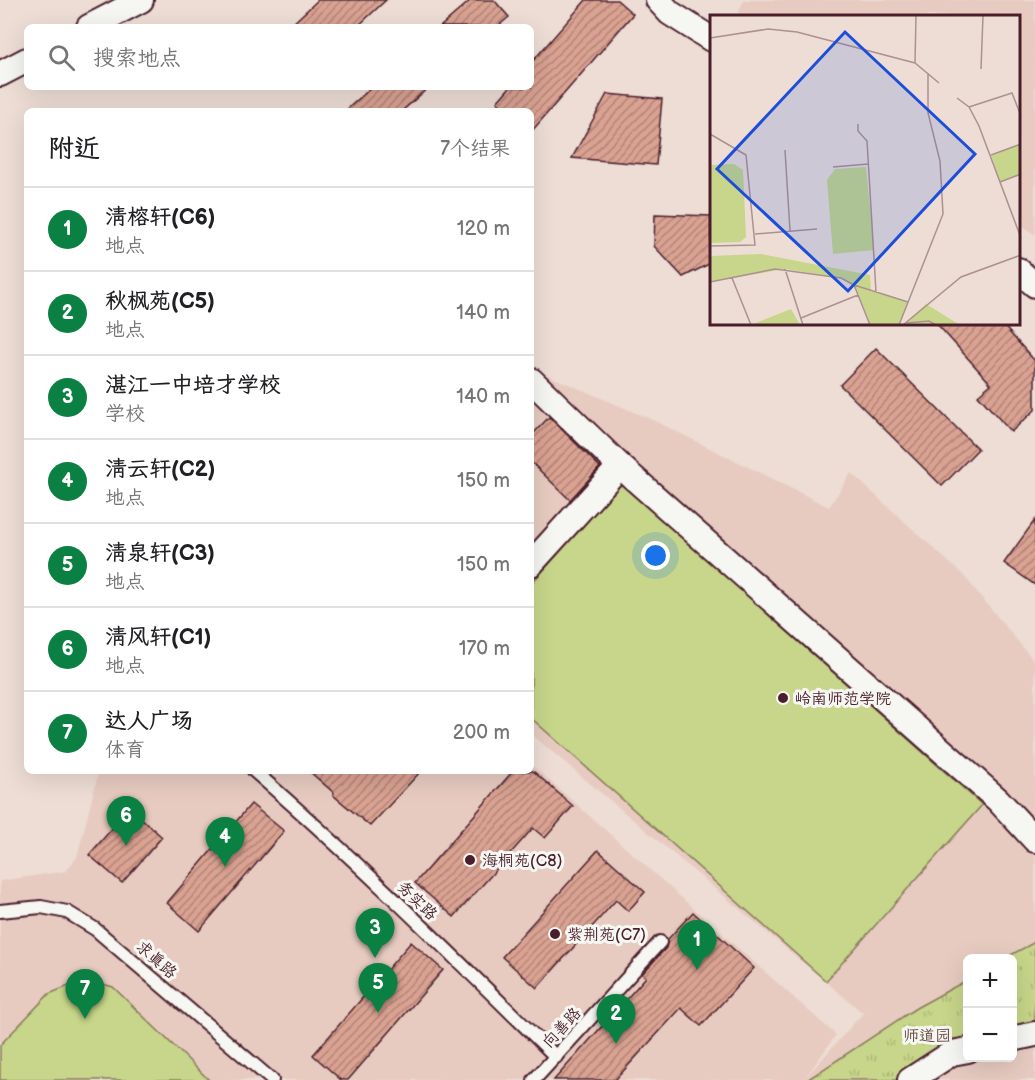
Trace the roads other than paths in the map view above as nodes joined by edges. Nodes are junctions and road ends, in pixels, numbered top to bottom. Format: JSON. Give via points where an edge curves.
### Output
{"nodes":[{"id":1,"x":141,"y":0,"type":"edge"},
{"id":2,"x":658,"y":0,"type":"edge"},
{"id":3,"x":96,"y":24,"type":"edge"},
{"id":4,"x":710,"y":38,"type":"edge"},
{"id":5,"x":24,"y":62,"type":"edge"},
{"id":6,"x":0,"y":74,"type":"edge"},
{"id":7,"x":1020,"y":272,"type":"edge"},
{"id":8,"x":1035,"y":285,"type":"edge"},
{"id":9,"x":534,"y":383,"type":"edge"},
{"id":10,"x":620,"y":466,"type":"junction"},
{"id":11,"x":534,"y":561,"type":"edge"},
{"id":12,"x":257,"y":774,"type":"edge"},
{"id":13,"x":1035,"y":840,"type":"edge"},
{"id":14,"x":0,"y":911,"type":"edge"},
{"id":15,"x":660,"y":942,"type":"dead end"},
{"id":16,"x":1035,"y":1034,"type":"edge"},
{"id":17,"x":1017,"y":1038,"type":"edge"},
{"id":18,"x":963,"y":1051,"type":"edge"},
{"id":19,"x":556,"y":1057,"type":"junction"},
{"id":20,"x":272,"y":1080,"type":"edge"},
{"id":21,"x":534,"y":1080,"type":"edge"},
{"id":22,"x":910,"y":1080,"type":"edge"}],
"edges":[{"from":1,"to":3,"type":"street"},
{"from":2,"to":4,"type":"street","via":[[670,13]]},
{"from":5,"to":6,"type":"street"},
{"from":7,"to":8,"type":"street"},
{"from":9,"to":10,"type":"street"},
{"from":10,"to":11,"type":"street"},
{"from":10,"to":13,"type":"street","via":[[998,800]]},
{"from":12,"to":19,"type":"lane","name":"务实路","via":[[317,826]]},
{"from":14,"to":20,"type":"lane","name":"求真路","via":[[41,907],[67,912],[95,929]]},
{"from":15,"to":19,"type":"lane","name":"向善路"},
{"from":16,"to":17,"type":"street"},
{"from":18,"to":22,"type":"street","via":[[952,1053]]},
{"from":19,"to":21,"type":"lane","name":"向善路"}]}
